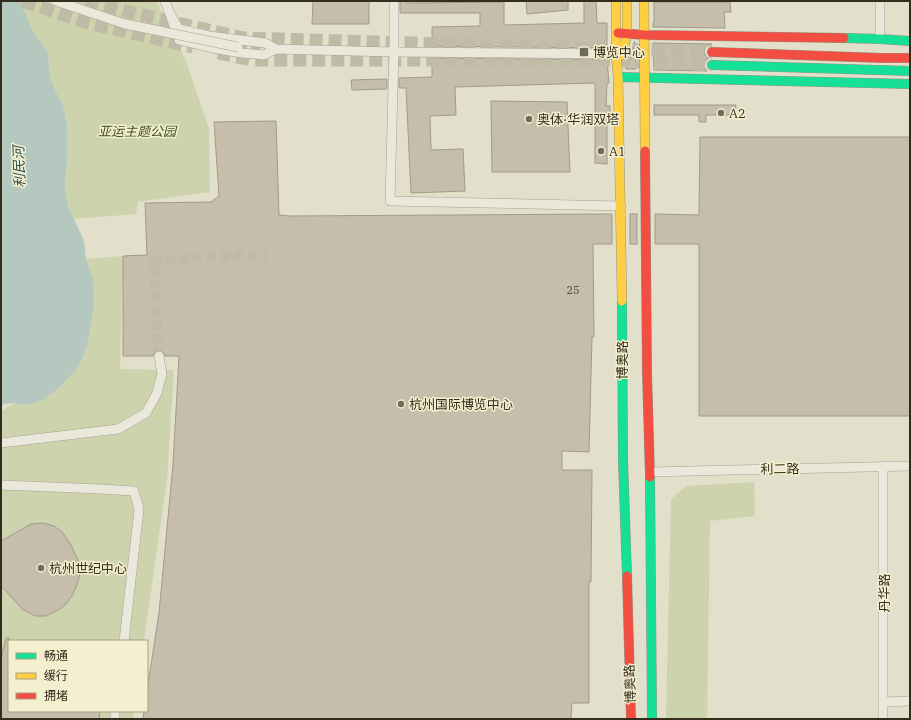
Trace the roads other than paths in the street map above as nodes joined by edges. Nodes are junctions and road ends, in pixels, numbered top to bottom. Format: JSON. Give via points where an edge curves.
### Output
{"nodes":[{"id":1,"x":56,"y":1,"type":"edge"},
{"id":2,"x":165,"y":1,"type":"edge"},
{"id":3,"x":394,"y":1,"type":"edge"},
{"id":4,"x":616,"y":1,"type":"edge"},
{"id":5,"x":627,"y":1,"type":"edge"},
{"id":6,"x":644,"y":1,"type":"edge"},
{"id":7,"x":880,"y":1,"type":"edge"},
{"id":8,"x":170,"y":14,"type":"junction"},
{"id":9,"x":616,"y":33,"type":"junction"},
{"id":10,"x":627,"y":34,"type":"junction"},
{"id":11,"x":645,"y":35,"type":"junction"},
{"id":12,"x":880,"y":39,"type":"junction"},
{"id":13,"x":910,"y":41,"type":"edge"},
{"id":14,"x":238,"y":47,"type":"tunnel mouth"},
{"id":15,"x":276,"y":49,"type":"junction"},
{"id":16,"x":394,"y":52,"type":"junction"},
{"id":17,"x":712,"y":52,"type":"tunnel mouth"},
{"id":18,"x":616,"y":54,"type":"junction"},
{"id":19,"x":910,"y":58,"type":"edge"},
{"id":20,"x":712,"y":65,"type":"tunnel mouth"},
{"id":21,"x":910,"y":71,"type":"edge"},
{"id":22,"x":618,"y":77,"type":"junction"},
{"id":23,"x":645,"y":77,"type":"junction"},
{"id":24,"x":910,"y":84,"type":"edge"},
{"id":25,"x":621,"y":206,"type":"junction"},
{"id":26,"x":159,"y":356,"type":"tunnel mouth"},
{"id":27,"x":1,"y":443,"type":"edge"},
{"id":28,"x":883,"y":466,"type":"junction"},
{"id":29,"x":910,"y":466,"type":"edge"},
{"id":30,"x":650,"y":472,"type":"junction"},
{"id":31,"x":1,"y":485,"type":"edge"},
{"id":32,"x":124,"y":640,"type":"edge"},
{"id":33,"x":910,"y":701,"type":"edge"},
{"id":34,"x":884,"y":702,"type":"junction"},
{"id":35,"x":631,"y":719,"type":"edge"},
{"id":36,"x":652,"y":719,"type":"edge"},
{"id":37,"x":883,"y":719,"type":"edge"}],
"edges":[{"from":1,"to":14,"type":"street","bridge":true,"via":[[125,24]]},
{"from":2,"to":8,"type":"street"},
{"from":3,"to":16,"type":"street"},
{"from":4,"to":9,"type":"main road","name":"博奥路"},
{"from":5,"to":10,"type":"main road"},
{"from":6,"to":11,"type":"main road","name":"博奥路"},
{"from":7,"to":12,"type":"street"},
{"from":8,"to":15,"type":"street","via":[[179,29],[209,36],[265,43]]},
{"from":8,"to":15,"type":"street","via":[[180,40],[242,53],[264,55]]},
{"from":9,"to":10,"type":"main road"},
{"from":9,"to":18,"type":"main road","name":"博奥路"},
{"from":10,"to":11,"type":"main road"},
{"from":10,"to":22,"type":"main road"},
{"from":11,"to":12,"type":"main road"},
{"from":11,"to":23,"type":"main road","name":"博奥路"},
{"from":12,"to":13,"type":"main road"},
{"from":15,"to":16,"type":"street"},
{"from":16,"to":18,"type":"street"},
{"from":16,"to":25,"type":"street","via":[[390,201]]},
{"from":17,"to":19,"type":"main road"},
{"from":18,"to":22,"type":"main road","name":"博奥路"},
{"from":20,"to":21,"type":"main road"},
{"from":22,"to":23,"type":"main road"},
{"from":22,"to":25,"type":"main road","name":"博奥路"},
{"from":23,"to":24,"type":"main road"},
{"from":23,"to":30,"type":"main road","name":"博奥路"},
{"from":25,"to":35,"type":"main road","name":"博奥路","via":[[623,460]]},
{"from":26,"to":27,"type":"street","via":[[162,374],[157,393],[146,413],[118,429]]},
{"from":28,"to":29,"type":"street","name":"利二路"},
{"from":28,"to":30,"type":"street","name":"利二路"},
{"from":28,"to":34,"type":"street","name":"丹华路"},
{"from":30,"to":36,"type":"main road","name":"博奥路"},
{"from":31,"to":32,"type":"street","via":[[134,491],[139,509]]},
{"from":33,"to":34,"type":"street"},
{"from":34,"to":37,"type":"street","name":"丹华路"}]}
